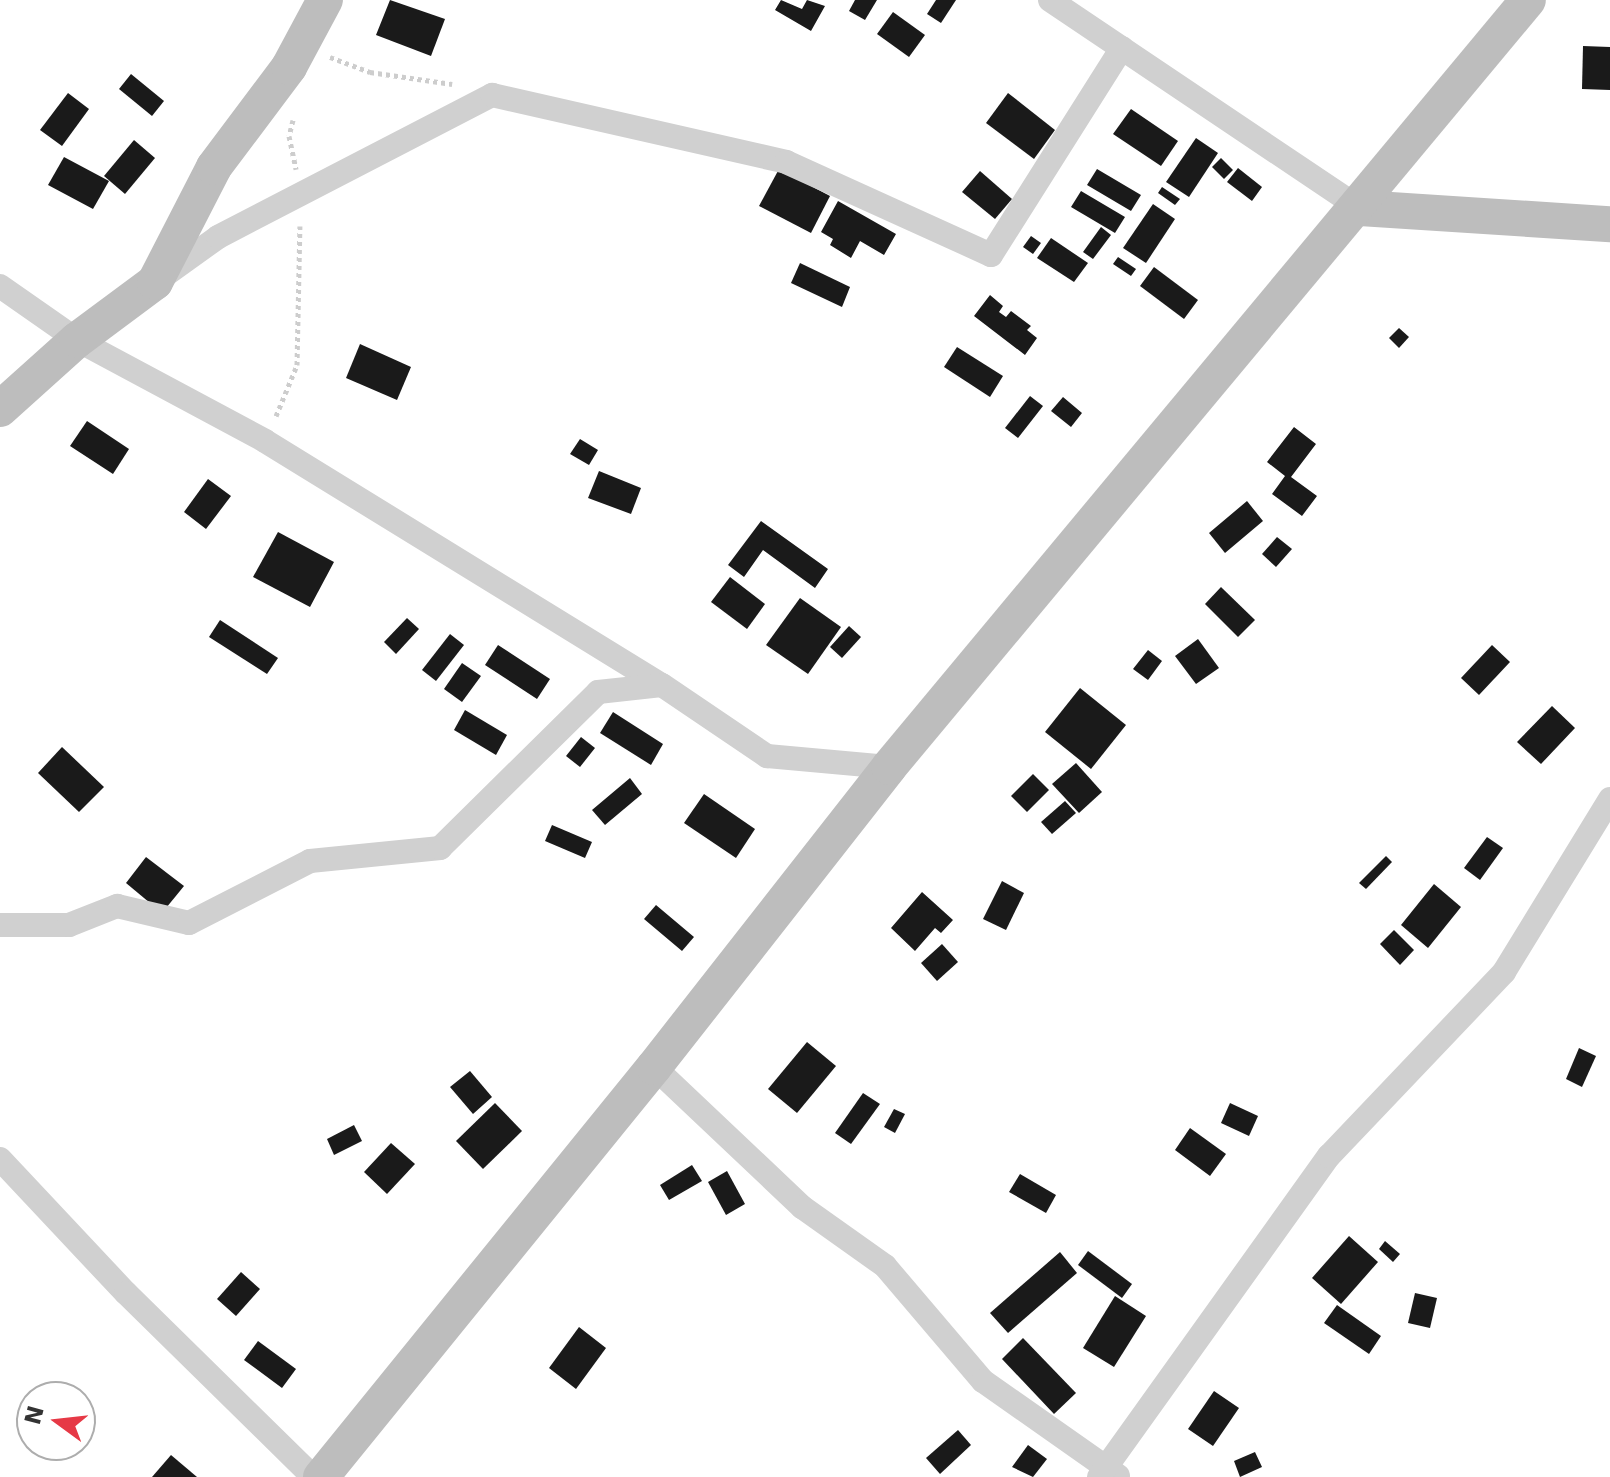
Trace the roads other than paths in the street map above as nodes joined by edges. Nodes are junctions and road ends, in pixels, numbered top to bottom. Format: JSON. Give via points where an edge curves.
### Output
{"nodes":[{"id":1,"x":325,"y":0,"type":"edge"},
{"id":2,"x":1050,"y":0,"type":"edge"},
{"id":3,"x":1528,"y":0,"type":"edge"},
{"id":4,"x":1122,"y":48,"type":"junction"},
{"id":5,"x":1360,"y":208,"type":"junction"},
{"id":6,"x":1610,"y":224,"type":"edge"},
{"id":7,"x":155,"y":282,"type":"junction"},
{"id":8,"x":0,"y":286,"type":"edge"},
{"id":9,"x":77,"y":340,"type":"junction"},
{"id":10,"x":0,"y":409,"type":"edge"},
{"id":11,"x":662,"y":685,"type":"junction"},
{"id":12,"x":889,"y":767,"type":"junction"},
{"id":13,"x":1610,"y":799,"type":"edge"},
{"id":14,"x":0,"y":925,"type":"edge"},
{"id":15,"x":654,"y":1067,"type":"junction"},
{"id":16,"x":0,"y":1159,"type":"edge"},
{"id":17,"x":1109,"y":1474,"type":"edge"},
{"id":18,"x":313,"y":1477,"type":"edge"},
{"id":19,"x":321,"y":1477,"type":"edge"}],
"edges":[{"from":1,"to":7,"type":"street","via":[[296,57],[214,167]]},
{"from":2,"to":4,"type":"street"},
{"from":3,"to":5,"type":"street"},
{"from":4,"to":5,"type":"street"},
{"from":4,"to":7,"type":"street","via":[[991,255],[786,162],[492,95],[218,237]]},
{"from":5,"to":6,"type":"street"},
{"from":5,"to":12,"type":"street"},
{"from":7,"to":9,"type":"street"},
{"from":8,"to":9,"type":"street"},
{"from":9,"to":10,"type":"street"},
{"from":9,"to":11,"type":"street","via":[[265,441]]},
{"from":11,"to":12,"type":"street","via":[[767,756]]},
{"from":11,"to":14,"type":"street","via":[[598,692],[440,848],[310,861],[189,923],[117,906],[69,925]]},
{"from":12,"to":15,"type":"street"},
{"from":13,"to":17,"type":"street","via":[[1504,972],[1329,1156]]},
{"from":15,"to":17,"type":"street","via":[[802,1207],[885,1266],[983,1381]]},
{"from":15,"to":19,"type":"street"},
{"from":16,"to":18,"type":"street","via":[[126,1293]]}]}
